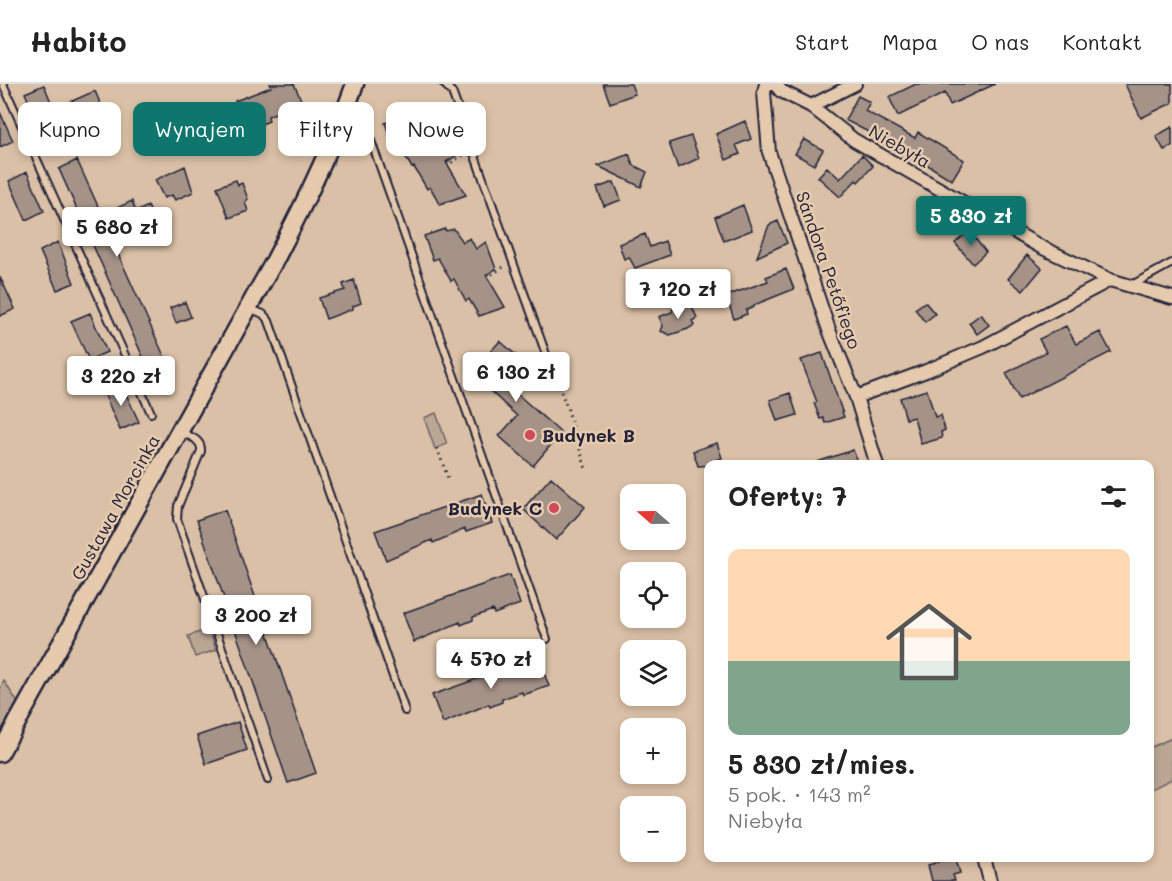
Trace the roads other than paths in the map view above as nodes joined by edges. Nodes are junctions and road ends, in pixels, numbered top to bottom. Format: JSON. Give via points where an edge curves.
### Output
{"nodes":[{"id":1,"x":3,"y":84,"type":"edge"},
{"id":2,"x":355,"y":84,"type":"edge"},
{"id":3,"x":444,"y":84,"type":"edge"},
{"id":4,"x":766,"y":84,"type":"edge"},
{"id":5,"x":775,"y":84,"type":"edge"},
{"id":6,"x":855,"y":84,"type":"edge"},
{"id":7,"x":349,"y":102,"type":"edge"},
{"id":8,"x":811,"y":106,"type":"junction"},
{"id":9,"x":374,"y":149,"type":"edge"},
{"id":10,"x":327,"y":156,"type":"edge"},
{"id":11,"x":1172,"y":263,"type":"edge"},
{"id":12,"x":1110,"y":280,"type":"junction"},
{"id":13,"x":1129,"y":287,"type":"junction"},
{"id":14,"x":1172,"y":298,"type":"edge"},
{"id":15,"x":248,"y":308,"type":"junction"},
{"id":16,"x":547,"y":357,"type":"road end"},
{"id":17,"x":856,"y":397,"type":"junction"},
{"id":18,"x":151,"y":413,"type":"dead end"},
{"id":19,"x":180,"y":432,"type":"junction"},
{"id":20,"x":876,"y":460,"type":"edge"},
{"id":21,"x":547,"y":639,"type":"dead end"},
{"id":22,"x":405,"y":711,"type":"dead end"},
{"id":23,"x":0,"y":753,"type":"edge"},
{"id":24,"x":268,"y":780,"type":"dead end"},
{"id":25,"x":985,"y":862,"type":"edge"},
{"id":26,"x":990,"y":881,"type":"edge"}],
"edges":[{"from":1,"to":18,"type":"lane"},
{"from":2,"to":7,"type":"street","name":"Gustawa Morcinka"},
{"from":3,"to":16,"type":"lane","via":[[452,92]]},
{"from":4,"to":17,"type":"street","name":"Sándora Petőfiego","via":[[769,152],[829,330]]},
{"from":5,"to":8,"type":"street","name":"Niebyła"},
{"from":6,"to":8,"type":"street"},
{"from":8,"to":12,"type":"street","name":"Niebyła","via":[[854,140],[1041,247]]},
{"from":9,"to":21,"type":"lane"},
{"from":10,"to":15,"type":"street","name":"Gustawa Morcinka"},
{"from":11,"to":13,"type":"lane"},
{"from":12,"to":13,"type":"street","name":"Niebyła"},
{"from":12,"to":17,"type":"street","via":[[982,346]]},
{"from":13,"to":14,"type":"street","name":"Niebyła"},
{"from":15,"to":19,"type":"street","name":"Gustawa Morcinka"},
{"from":15,"to":22,"type":"lane","via":[[269,321]]},
{"from":17,"to":20,"type":"street","name":"Sándora Petőfiego"},
{"from":19,"to":23,"type":"street","name":"Gustawa Morcinka"},
{"from":19,"to":24,"type":"lane","via":[[198,441],[201,451],[178,506],[177,519]]},
{"from":25,"to":26,"type":"street"}]}
